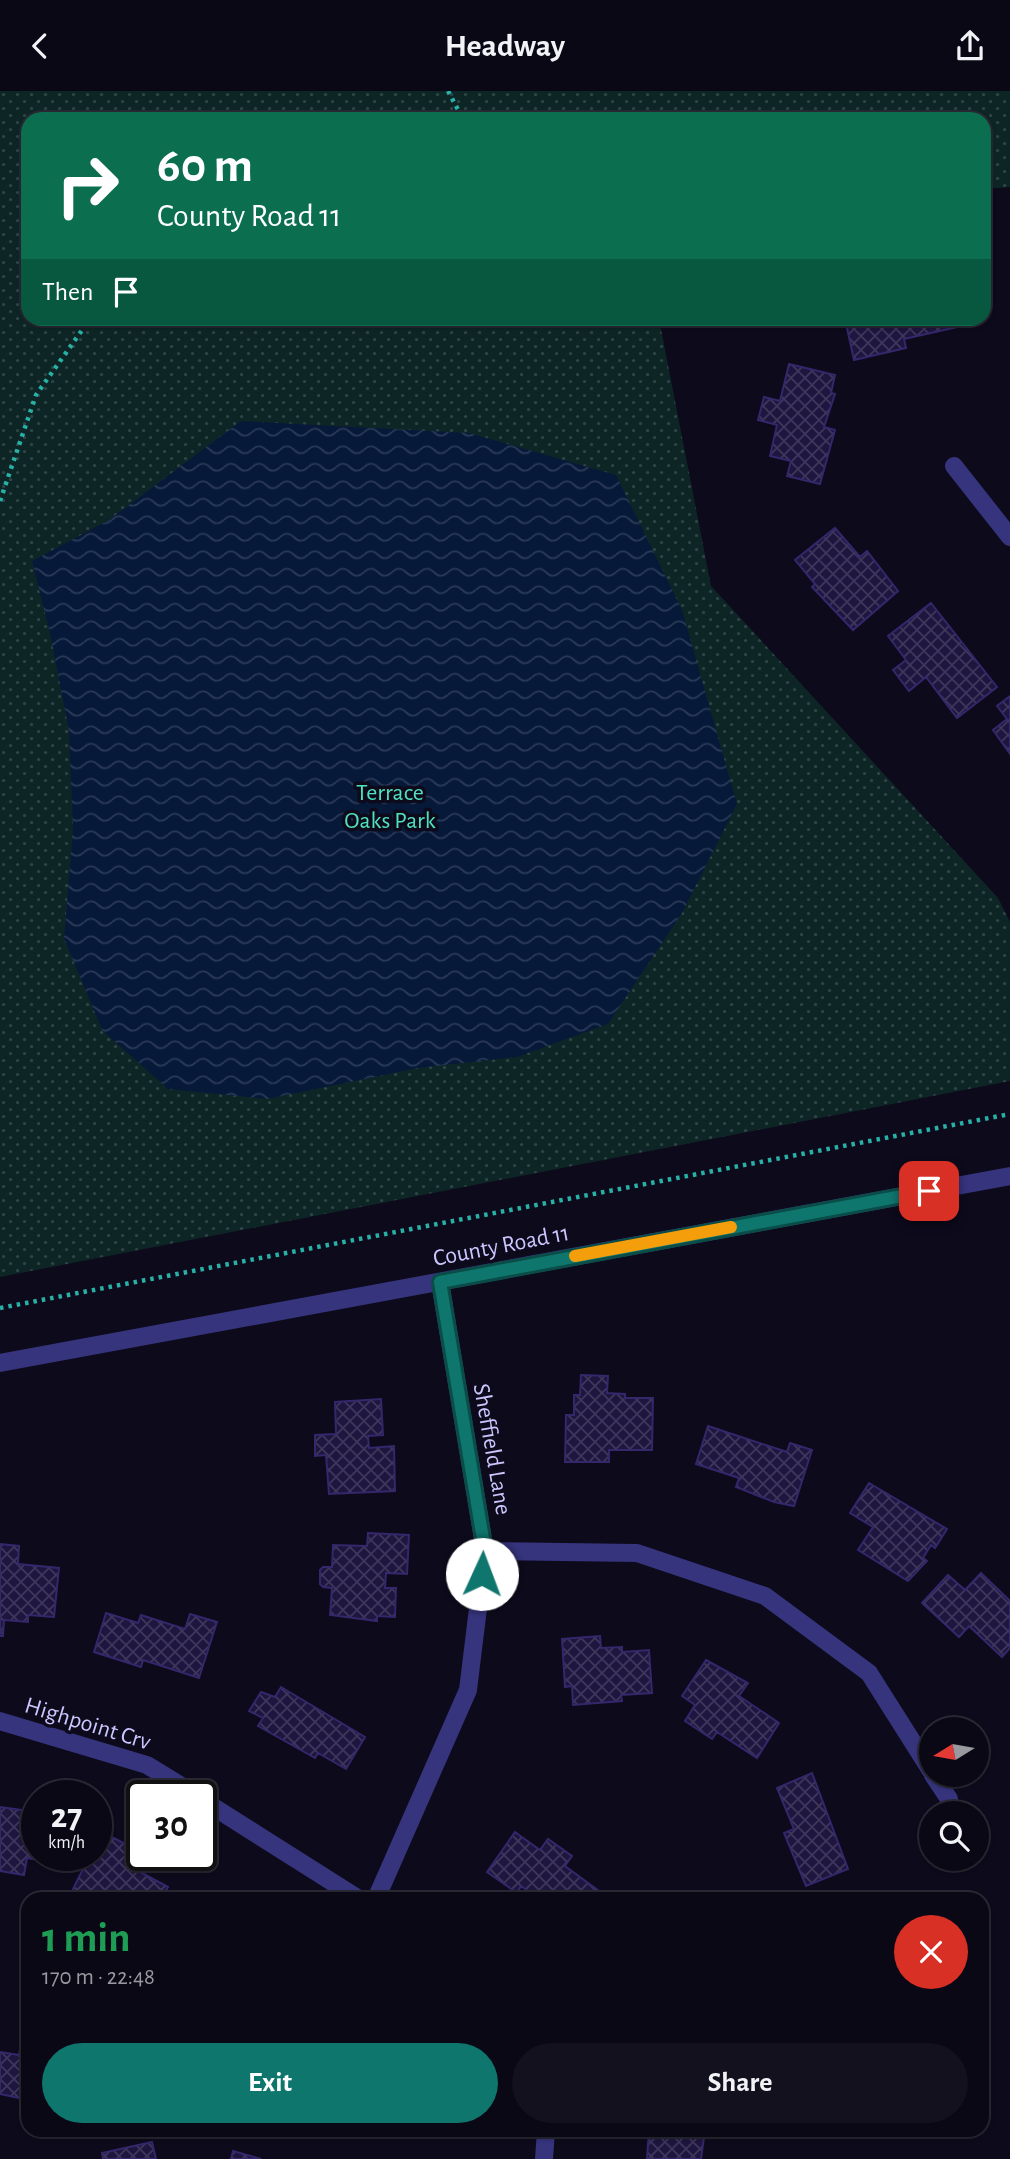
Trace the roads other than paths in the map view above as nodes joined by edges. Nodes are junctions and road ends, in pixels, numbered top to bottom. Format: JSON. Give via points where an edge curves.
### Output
{"nodes":[{"id":1,"x":954,"y":465,"type":"dead end"},
{"id":2,"x":1010,"y":537,"type":"edge"},
{"id":3,"x":1010,"y":1175,"type":"edge"},
{"id":4,"x":440,"y":1282,"type":"junction"},
{"id":5,"x":0,"y":1363,"type":"edge"},
{"id":6,"x":485,"y":1551,"type":"junction"},
{"id":7,"x":0,"y":1721,"type":"edge"},
{"id":8,"x":919,"y":1752,"type":"edge"},
{"id":9,"x":172,"y":1780,"type":"edge"},
{"id":10,"x":941,"y":1787,"type":"edge"},
{"id":11,"x":949,"y":1799,"type":"dead end"},
{"id":12,"x":217,"y":1809,"type":"edge"},
{"id":13,"x":348,"y":1892,"type":"edge"},
{"id":14,"x":379,"y":1892,"type":"edge"},
{"id":15,"x":546,"y":2137,"type":"edge"},
{"id":16,"x":544,"y":2159,"type":"edge"}],
"edges":[{"from":1,"to":2,"type":"street"},
{"from":3,"to":4,"type":"street","name":"County Road 11"},
{"from":4,"to":5,"type":"street","name":"County Road 11"},
{"from":4,"to":6,"type":"street","name":"Sheffield Lane"},
{"from":6,"to":8,"type":"street","via":[[637,1553],[765,1596],[869,1673]]},
{"from":6,"to":14,"type":"street","name":"Sheffield Lane","via":[[468,1690]]},
{"from":7,"to":9,"type":"street","name":"Highpoint Crv","via":[[147,1765]]},
{"from":10,"to":11,"type":"street"},
{"from":12,"to":13,"type":"street"},
{"from":15,"to":16,"type":"street"}]}
